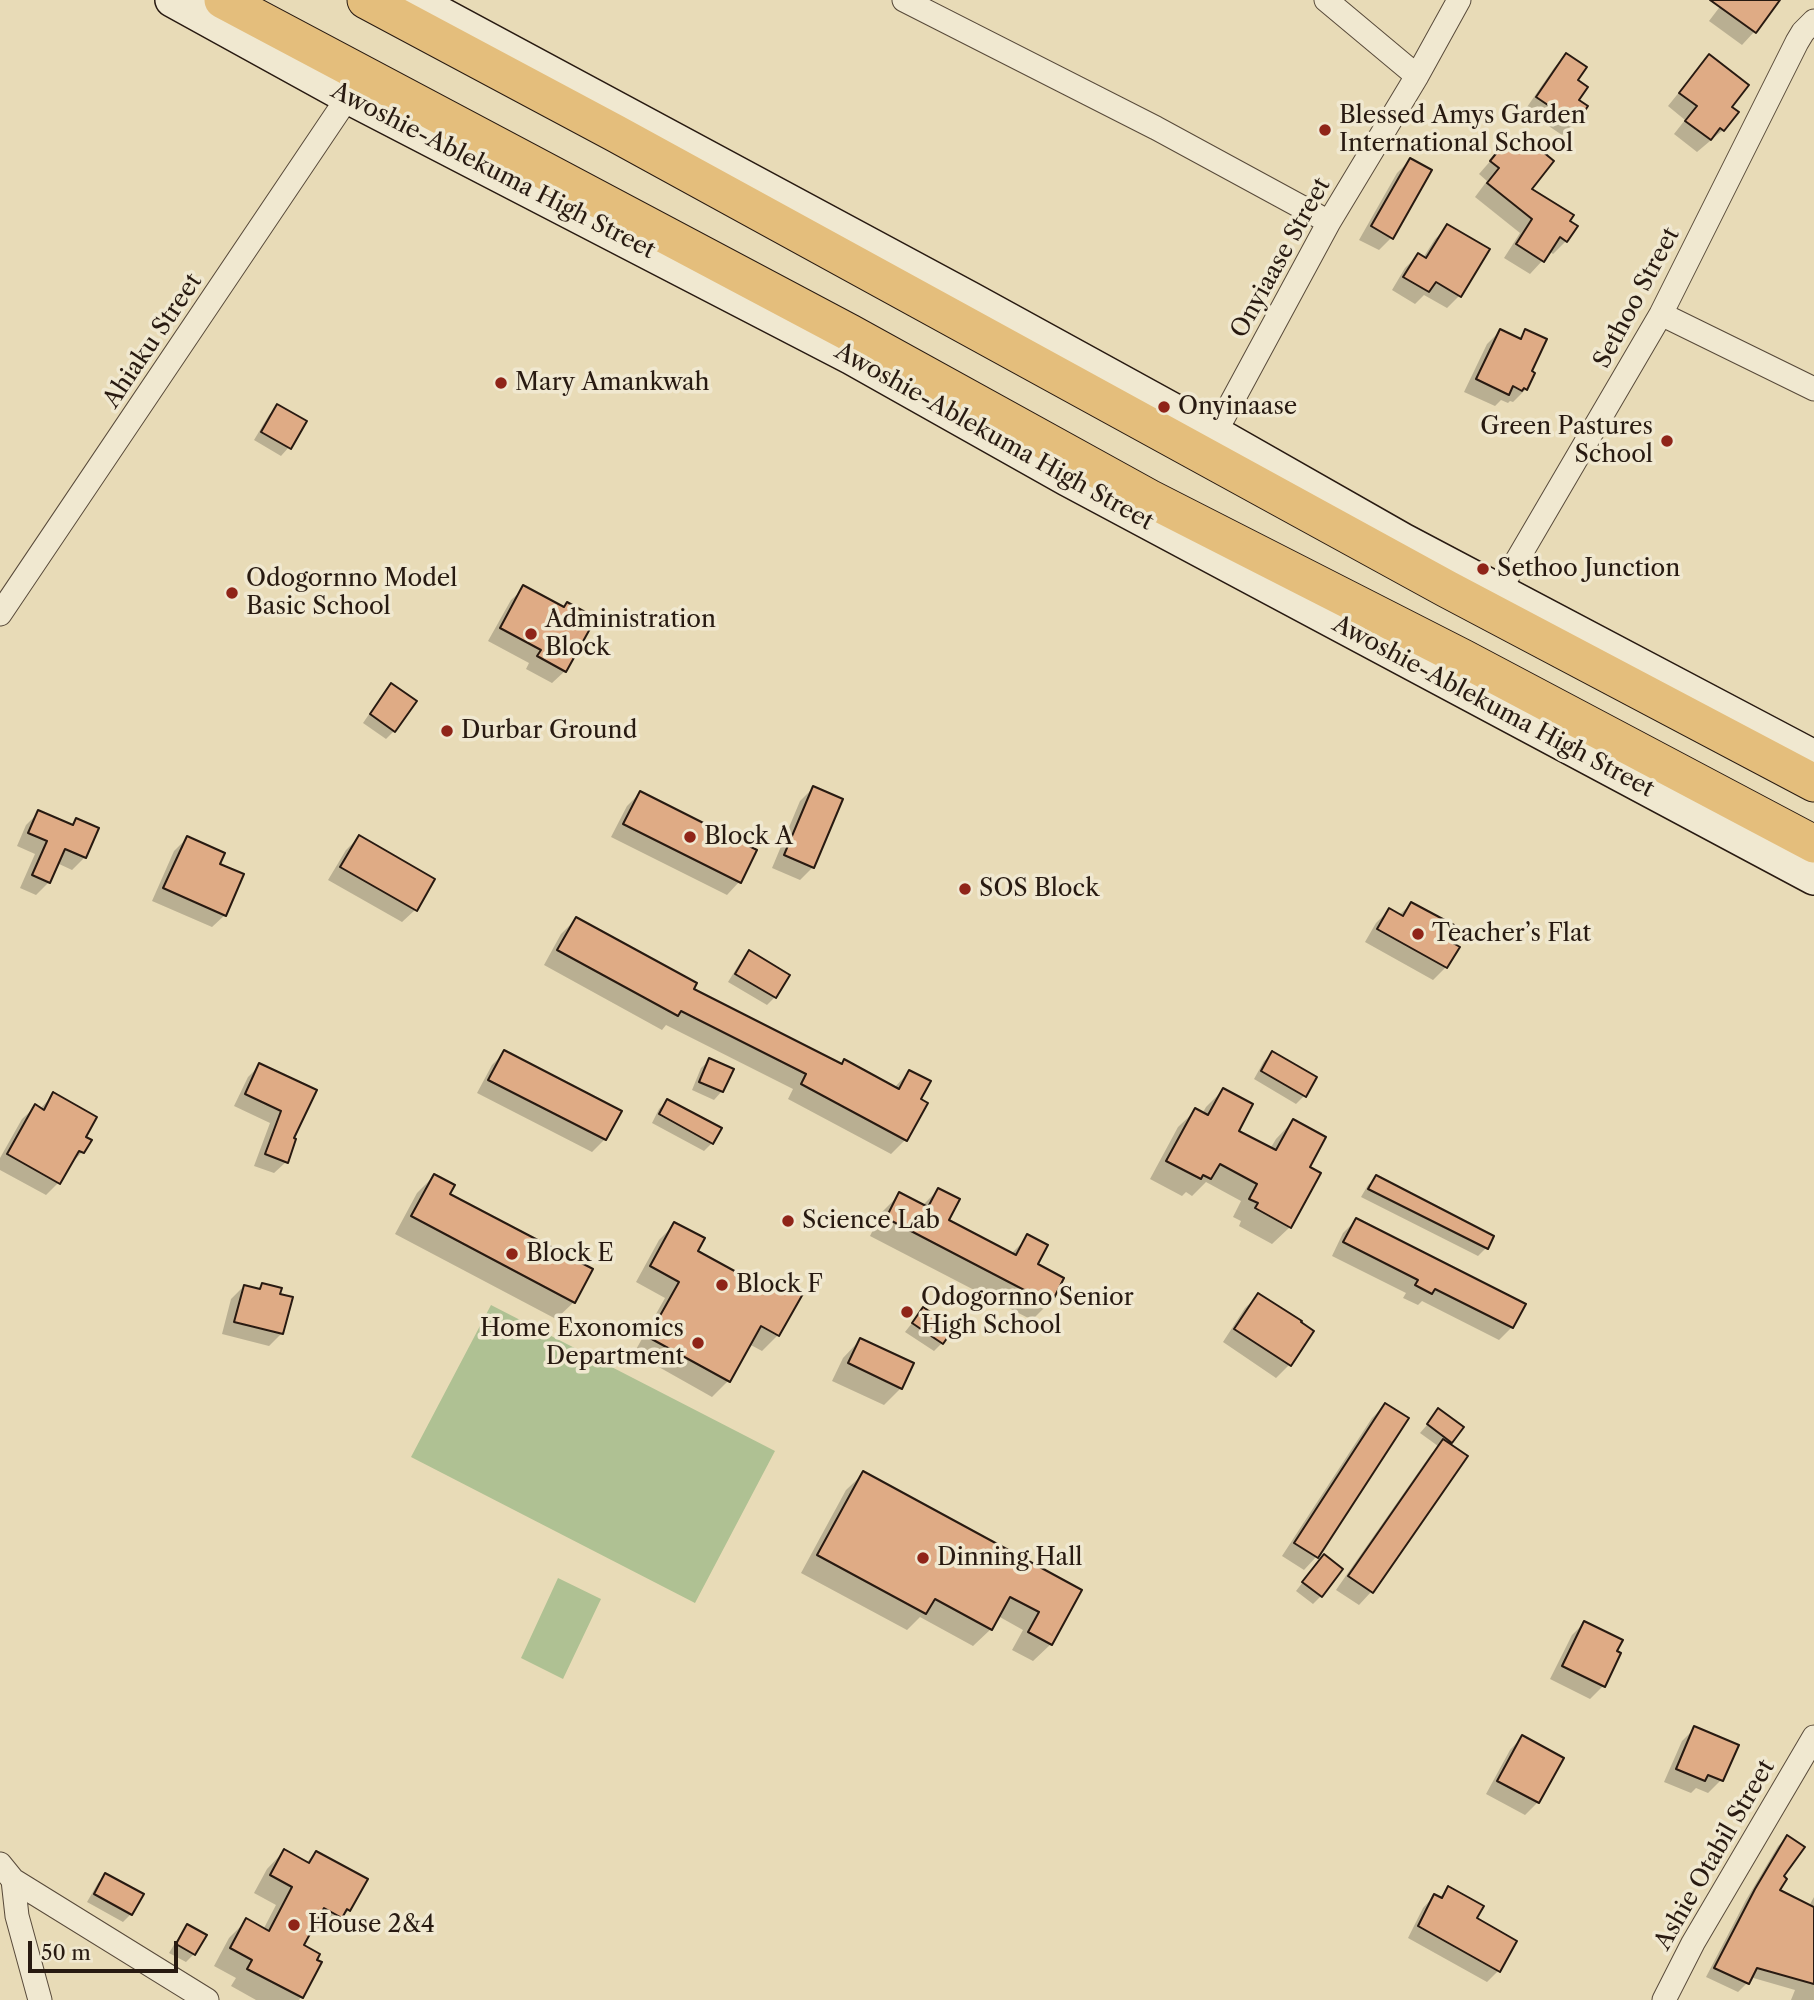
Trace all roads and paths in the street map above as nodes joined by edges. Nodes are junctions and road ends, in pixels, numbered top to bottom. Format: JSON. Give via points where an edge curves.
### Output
{"nodes":[{"id":1,"x":172,"y":0,"type":"edge"},
{"id":2,"x":223,"y":0,"type":"edge"},
{"id":3,"x":366,"y":0,"type":"edge"},
{"id":4,"x":415,"y":0,"type":"edge"},
{"id":5,"x":904,"y":0,"type":"edge"},
{"id":6,"x":1326,"y":0,"type":"edge"},
{"id":7,"x":1459,"y":0,"type":"edge"},
{"id":8,"x":1812,"y":23,"type":"edge"},
{"id":9,"x":1417,"y":76,"type":"junction"},
{"id":10,"x":348,"y":97,"type":"junction"},
{"id":11,"x":1329,"y":222,"type":"junction"},
{"id":12,"x":965,"y":310,"type":"junction"},
{"id":13,"x":1661,"y":314,"type":"junction"},
{"id":14,"x":1814,"y":389,"type":"edge"},
{"id":15,"x":1214,"y":433,"type":"junction"},
{"id":16,"x":1073,"y":469,"type":"junction"},
{"id":17,"x":1403,"y":540,"type":"junction"},
{"id":18,"x":1447,"y":589,"type":"junction"},
{"id":19,"x":1499,"y":591,"type":"junction"},
{"id":20,"x":0,"y":614,"type":"edge"},
{"id":21,"x":1814,"y":757,"type":"edge"},
{"id":22,"x":1814,"y":783,"type":"edge"},
{"id":23,"x":1739,"y":822,"type":"junction"},
{"id":24,"x":1814,"y":844,"type":"edge"},
{"id":25,"x":1814,"y":878,"type":"edge"},
{"id":26,"x":1814,"y":1737,"type":"edge"},
{"id":27,"x":6,"y":1872,"type":"edge"},
{"id":28,"x":40,"y":2000,"type":"edge"},
{"id":29,"x":208,"y":2000,"type":"edge"},
{"id":30,"x":1664,"y":2000,"type":"edge"}],
"edges":[{"from":1,"to":10,"type":"street","name":"Awoshie-Ablekuma High Street"},
{"from":2,"to":16,"type":"main road","name":"Awoshie-Ablekuma High Street","via":[[850,333]]},
{"from":3,"to":12,"type":"main road","via":[[615,133]]},
{"from":4,"to":12,"type":"street"},
{"from":5,"to":11,"type":"street"},
{"from":6,"to":9,"type":"street"},
{"from":7,"to":9,"type":"street","name":"Onyiaase Street"},
{"from":8,"to":13,"type":"street","name":"Sethoo Street","via":[[1797,42]]},
{"from":9,"to":11,"type":"street","name":"Onyiaase Street"},
{"from":10,"to":16,"type":"street","name":"Awoshie-Ablekuma High Street"},
{"from":10,"to":20,"type":"street","name":"Ahiaku Street"},
{"from":11,"to":15,"type":"street","name":"Onyiaase Street"},
{"from":12,"to":15,"type":"street"},
{"from":12,"to":18,"type":"main road"},
{"from":13,"to":14,"type":"street"},
{"from":13,"to":19,"type":"street","name":"Sethoo Street"},
{"from":15,"to":17,"type":"street"},
{"from":16,"to":23,"type":"main road","name":"Awoshie-Ablekuma High Street","via":[[1149,498],[1463,658]]},
{"from":17,"to":18,"type":"main road"},
{"from":17,"to":19,"type":"street"},
{"from":18,"to":22,"type":"main road"},
{"from":19,"to":21,"type":"street"},
{"from":23,"to":24,"type":"main road","name":"Awoshie-Ablekuma High Street"},
{"from":23,"to":25,"type":"street","name":"Awoshie-Ablekuma High Street"},
{"from":26,"to":30,"type":"street","name":"Ashie Otabil Street","via":[[1693,1942]]},
{"from":27,"to":28,"type":"street"},
{"from":27,"to":29,"type":"street"}]}
